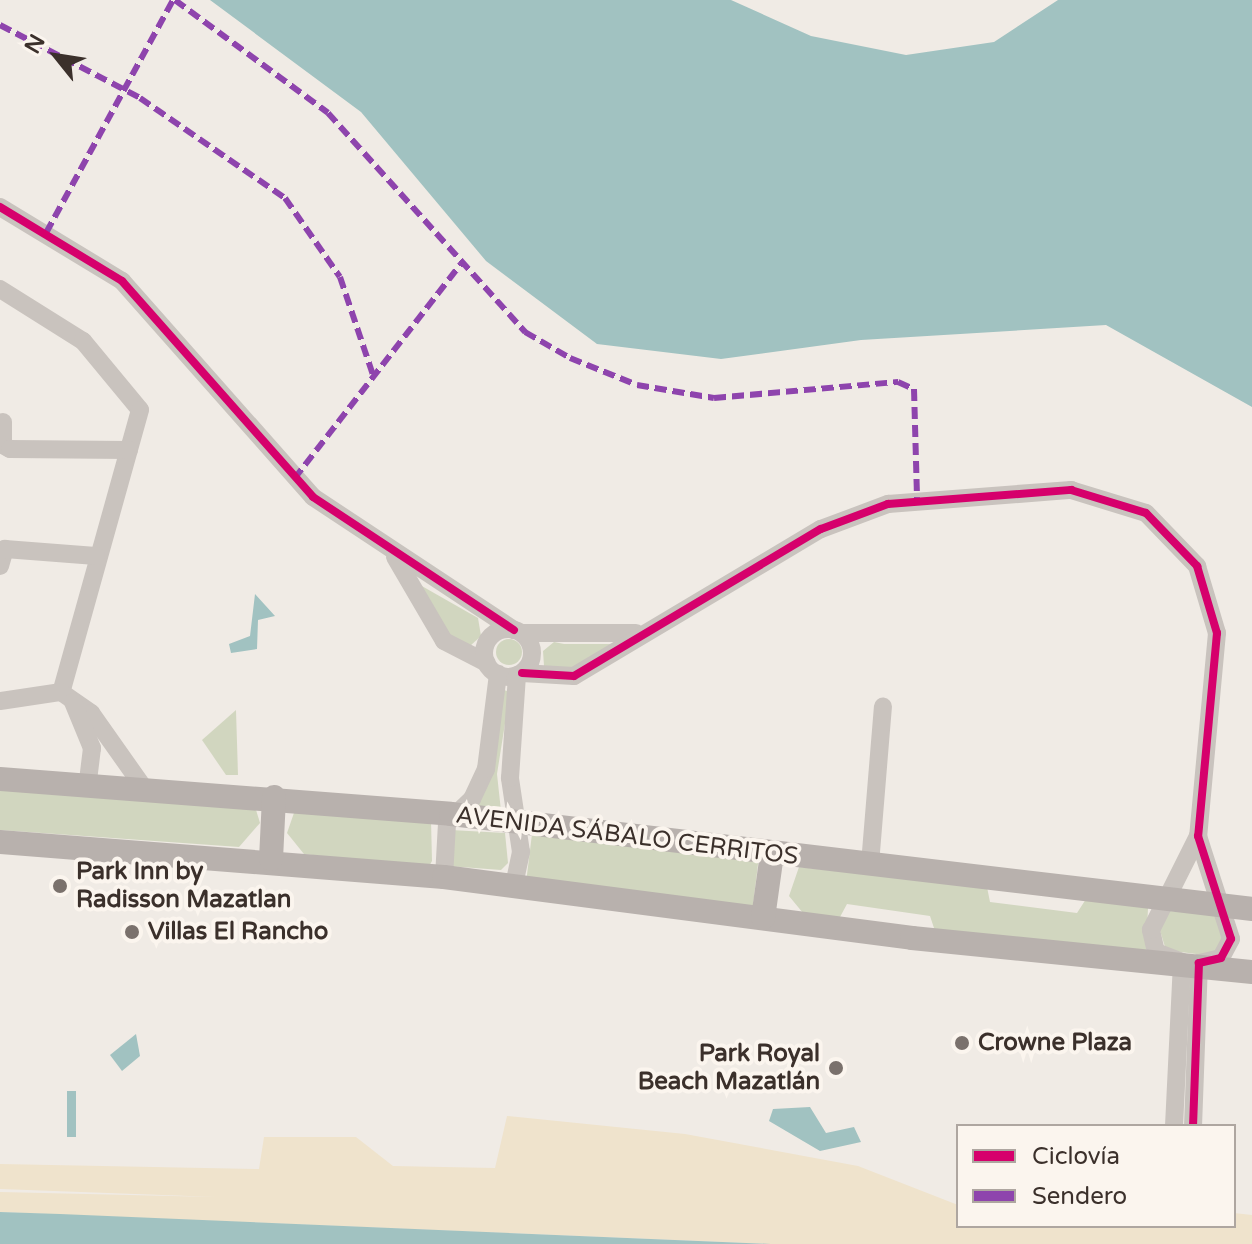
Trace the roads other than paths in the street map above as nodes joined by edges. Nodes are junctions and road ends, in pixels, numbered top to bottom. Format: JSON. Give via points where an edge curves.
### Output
{"nodes":[{"id":1,"x":0,"y":207,"type":"edge"},
{"id":2,"x":0,"y":289,"type":"edge"},
{"id":3,"x":3,"y":422,"type":"dead end"},
{"id":4,"x":129,"y":450,"type":"junction"},
{"id":5,"x":394,"y":555,"type":"junction"},
{"id":6,"x":96,"y":556,"type":"junction"},
{"id":7,"x":0,"y":566,"type":"edge"},
{"id":8,"x":518,"y":631,"type":"junction"},
{"id":9,"x":636,"y":633,"type":"junction"},
{"id":10,"x":492,"y":669,"type":"junction"},
{"id":11,"x":520,"y":674,"type":"junction"},
{"id":12,"x":67,"y":697,"type":"junction"},
{"id":13,"x":0,"y":701,"type":"edge"},
{"id":14,"x":883,"y":707,"type":"dead end"},
{"id":15,"x":97,"y":734,"type":"junction"},
{"id":16,"x":0,"y":779,"type":"edge"},
{"id":17,"x":88,"y":783,"type":"junction"},
{"id":18,"x":144,"y":788,"type":"junction"},
{"id":19,"x":274,"y":797,"type":"junction"},
{"id":20,"x":451,"y":814,"type":"junction"},
{"id":21,"x":517,"y":826,"type":"junction"},
{"id":22,"x":1198,"y":836,"type":"junction"},
{"id":23,"x":0,"y":842,"type":"edge"},
{"id":24,"x":772,"y":854,"type":"junction"},
{"id":25,"x":271,"y":859,"type":"junction"},
{"id":26,"x":870,"y":864,"type":"junction"},
{"id":27,"x":444,"y":877,"type":"junction"},
{"id":28,"x":514,"y":885,"type":"junction"},
{"id":29,"x":1162,"y":900,"type":"junction"},
{"id":30,"x":1219,"y":903,"type":"junction"},
{"id":31,"x":1252,"y":909,"type":"edge"},
{"id":32,"x":763,"y":918,"type":"junction"},
{"id":33,"x":1191,"y":962,"type":"junction"},
{"id":34,"x":1252,"y":972,"type":"edge"},
{"id":35,"x":1174,"y":1124,"type":"edge"},
{"id":36,"x":1193,"y":1124,"type":"edge"}],
"edges":[{"from":1,"to":5,"type":"street","via":[[122,281],[294,479]]},
{"from":2,"to":4,"type":"street","via":[[71,331],[136,402],[139,420]]},
{"from":3,"to":4,"type":"street","via":[[3,445],[10,449]]},
{"from":4,"to":6,"type":"street"},
{"from":5,"to":8,"type":"street"},
{"from":5,"to":10,"type":"street","via":[[444,641]]},
{"from":6,"to":7,"type":"street","via":[[5,549]]},
{"from":6,"to":12,"type":"street"},
{"from":8,"to":9,"type":"street"},
{"from":8,"to":10,"type":"street","via":[[488,641]]},
{"from":8,"to":11,"type":"street","via":[[532,653]]},
{"from":9,"to":11,"type":"street","via":[[574,676]]},
{"from":9,"to":22,"type":"street","via":[[821,529],[888,504],[1022,488],[1109,496],[1173,535],[1210,596],[1216,665]]},
{"from":10,"to":11,"type":"street"},
{"from":10,"to":20,"type":"street","via":[[486,769],[472,799]]},
{"from":11,"to":21,"type":"street","via":[[510,778]]},
{"from":12,"to":13,"type":"street"},
{"from":12,"to":15,"type":"street"},
{"from":14,"to":26,"type":"street"},
{"from":15,"to":17,"type":"street"},
{"from":15,"to":18,"type":"street"},
{"from":16,"to":17,"type":"main road","name":"AVENIDA SÁBALO CERRITOS"},
{"from":17,"to":18,"type":"main road","name":"AVENIDA SÁBALO CERRITOS"},
{"from":18,"to":19,"type":"main road","name":"AVENIDA SÁBALO CERRITOS"},
{"from":19,"to":20,"type":"main road","name":"AVENIDA SÁBALO CERRITOS"},
{"from":19,"to":25,"type":"main road"},
{"from":20,"to":21,"type":"main road","name":"AVENIDA SÁBALO CERRITOS"},
{"from":20,"to":27,"type":"street"},
{"from":21,"to":24,"type":"main road","name":"AVENIDA SÁBALO CERRITOS"},
{"from":21,"to":28,"type":"street"},
{"from":22,"to":29,"type":"street"},
{"from":22,"to":30,"type":"street"},
{"from":23,"to":25,"type":"main road"},
{"from":24,"to":26,"type":"main road","name":"AVENIDA SÁBALO CERRITOS"},
{"from":24,"to":32,"type":"main road"},
{"from":25,"to":27,"type":"main road"},
{"from":26,"to":29,"type":"main road","name":"AVENIDA SÁBALO CERRITOS"},
{"from":27,"to":28,"type":"main road"},
{"from":28,"to":32,"type":"main road"},
{"from":29,"to":30,"type":"main road","name":"AVENIDA SÁBALO CERRITOS"},
{"from":29,"to":33,"type":"street","via":[[1152,945]]},
{"from":30,"to":31,"type":"main road","name":"AVENIDA SÁBALO CERRITOS"},
{"from":30,"to":33,"type":"street","via":[[1231,945],[1221,958]]},
{"from":32,"to":33,"type":"main road"},
{"from":33,"to":34,"type":"main road"},
{"from":33,"to":35,"type":"street"},
{"from":33,"to":36,"type":"street"}]}
